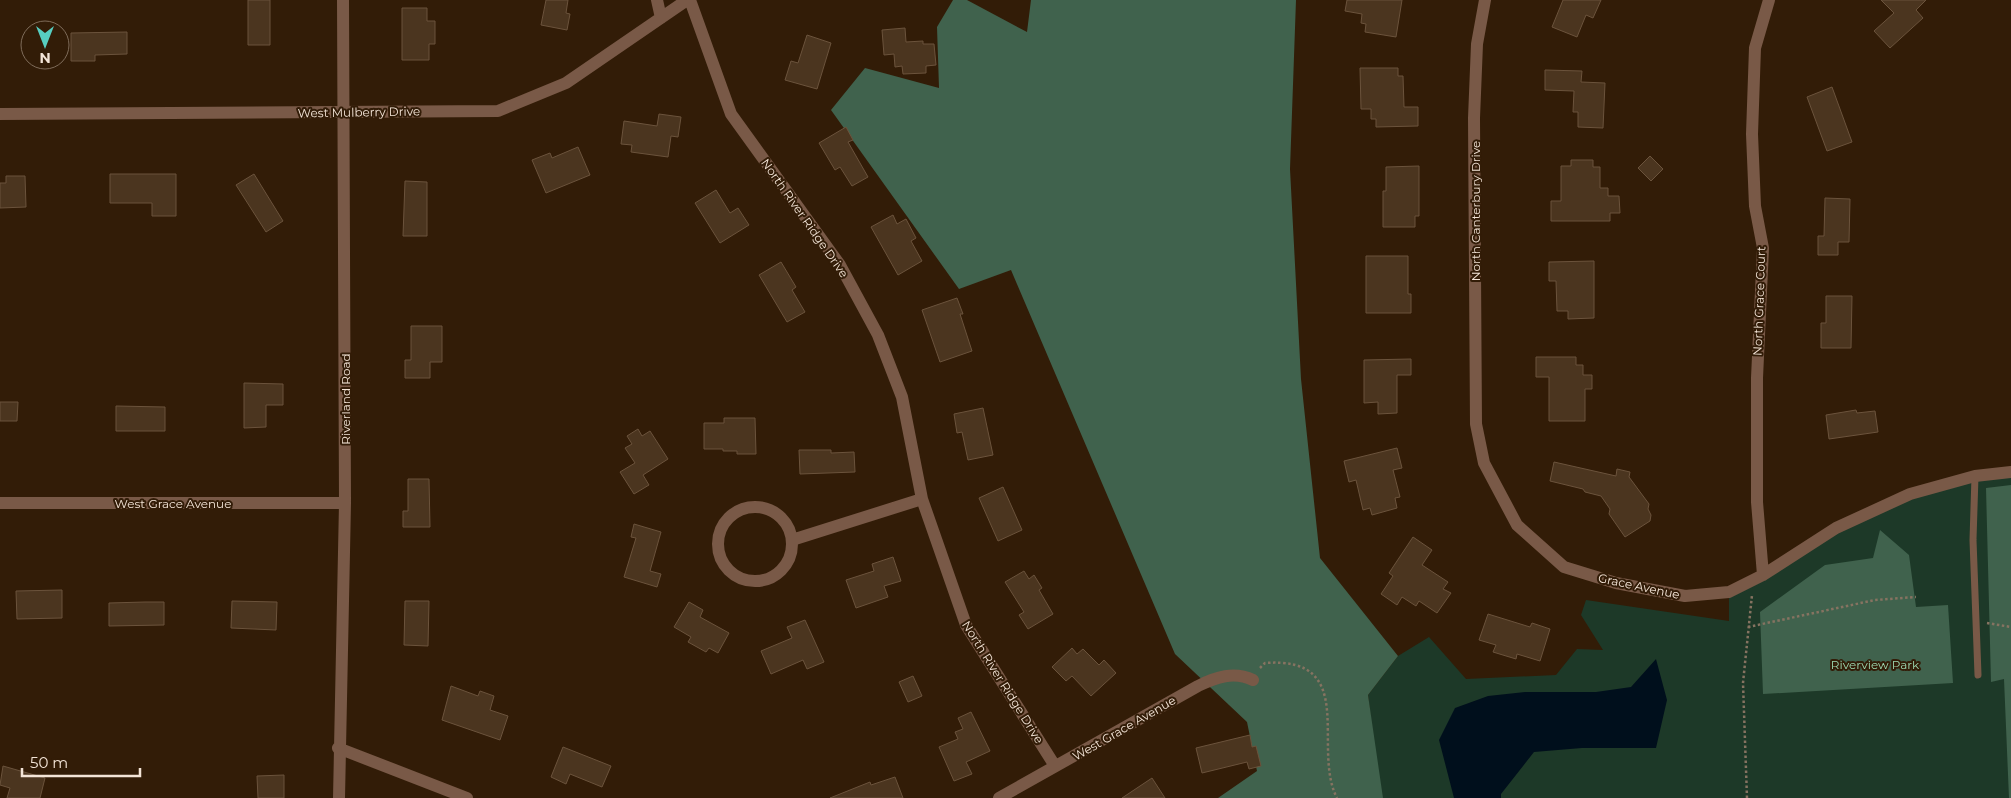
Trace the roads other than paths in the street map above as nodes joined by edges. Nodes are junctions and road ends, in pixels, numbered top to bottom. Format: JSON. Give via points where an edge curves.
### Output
{"nodes":[{"id":1,"x":343,"y":0,"type":"edge"},
{"id":2,"x":657,"y":0,"type":"edge"},
{"id":3,"x":688,"y":0,"type":"edge"},
{"id":4,"x":1485,"y":0,"type":"edge"},
{"id":5,"x":1769,"y":0,"type":"edge"},
{"id":6,"x":661,"y":18,"type":"junction"},
{"id":7,"x":345,"y":113,"type":"junction"},
{"id":8,"x":0,"y":114,"type":"edge"},
{"id":9,"x":1476,"y":424,"type":"joint"},
{"id":10,"x":2011,"y":472,"type":"edge"},
{"id":11,"x":1975,"y":476,"type":"junction"},
{"id":12,"x":922,"y":499,"type":"junction"},
{"id":13,"x":0,"y":503,"type":"edge"},
{"id":14,"x":345,"y":503,"type":"junction"},
{"id":15,"x":792,"y":540,"type":"junction"},
{"id":16,"x":1763,"y":575,"type":"junction"},
{"id":17,"x":1978,"y":675,"type":"dead end"},
{"id":18,"x":1253,"y":680,"type":"road end"},
{"id":19,"x":338,"y":748,"type":"junction"},
{"id":20,"x":1056,"y":766,"type":"junction"},
{"id":21,"x":339,"y":798,"type":"edge"},
{"id":22,"x":467,"y":798,"type":"edge"},
{"id":23,"x":999,"y":798,"type":"edge"}],
"edges":[{"from":1,"to":7,"type":"street","name":"Riverland Road"},
{"from":2,"to":6,"type":"street"},
{"from":3,"to":6,"type":"street","name":"West Mulberry Drive"},
{"from":3,"to":12,"type":"street","name":"North River Ridge Drive","via":[[731,114],[840,266],[878,335],[902,397]]},
{"from":4,"to":9,"type":"street","name":"North Canterbury Drive","via":[[1478,29],[1474,118]]},
{"from":5,"to":16,"type":"street","name":"North Grace Court","via":[[1755,48],[1752,134],[1755,206],[1763,248],[1757,378],[1757,502]]},
{"from":6,"to":7,"type":"street","name":"West Mulberry Drive","via":[[566,83],[498,111]]},
{"from":7,"to":8,"type":"street","name":"West Mulberry Drive"},
{"from":7,"to":14,"type":"street","name":"Riverland Road"},
{"from":9,"to":16,"type":"street","name":"Grace Avenue","via":[[1484,463],[1517,525],[1564,567],[1616,583],[1685,596],[1729,592]]},
{"from":10,"to":11,"type":"street","name":"Grace Avenue"},
{"from":11,"to":16,"type":"street","name":"Grace Avenue","via":[[1910,494],[1836,528]]},
{"from":11,"to":17,"type":"lane","via":[[1973,540]]},
{"from":12,"to":15,"type":"street"},
{"from":12,"to":20,"type":"street","name":"North River Ridge Drive","via":[[966,625]]},
{"from":13,"to":14,"type":"street","name":"West Grace Avenue"},
{"from":14,"to":19,"type":"street","name":"Riverland Road"},
{"from":15,"to":15,"type":"street","via":[[789,528],[777,514],[760,507],[737,512],[728,519],[718,541],[725,564],[733,573],[756,580],[768,578],[782,568],[791,552]]},
{"from":18,"to":20,"type":"street","name":"West Grace Avenue","via":[[1233,675],[1204,683]]},
{"from":19,"to":21,"type":"street","name":"Riverland Road"},
{"from":19,"to":22,"type":"street"},
{"from":20,"to":23,"type":"street","name":"West Grace Avenue"}]}
